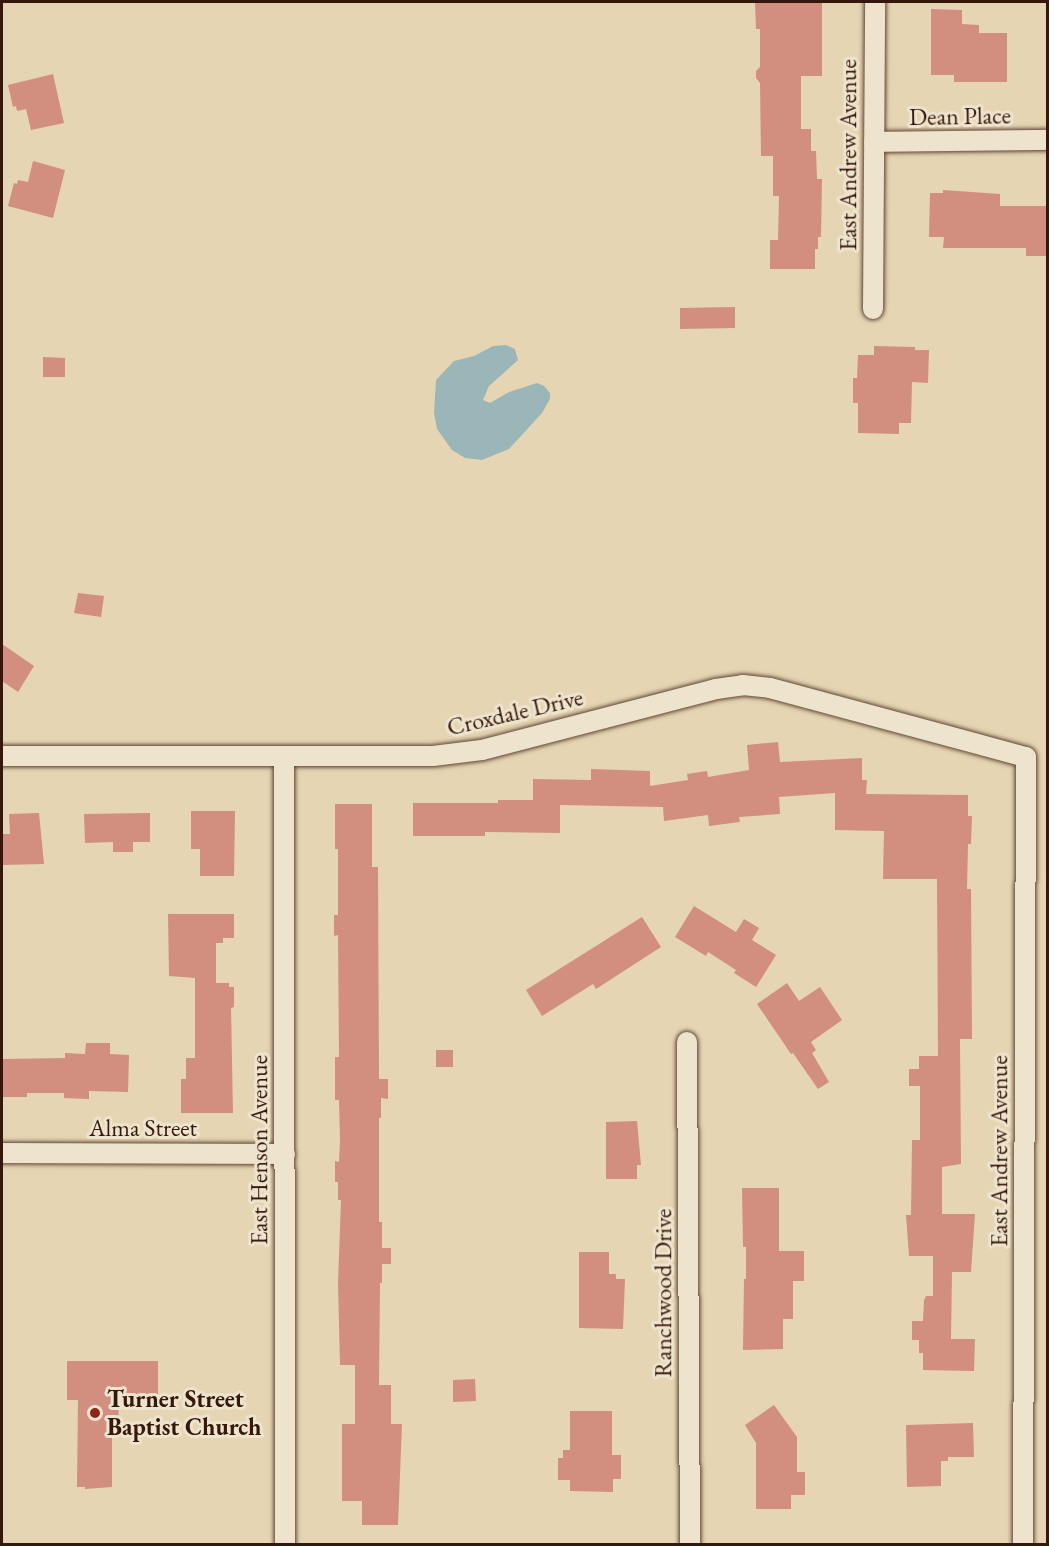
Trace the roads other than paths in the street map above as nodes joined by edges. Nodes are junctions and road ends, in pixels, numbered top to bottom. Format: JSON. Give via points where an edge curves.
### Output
{"nodes":[{"id":1,"x":875,"y":2,"type":"edge"},
{"id":2,"x":1047,"y":140,"type":"edge"},
{"id":3,"x":874,"y":142,"type":"junction"},
{"id":4,"x":873,"y":309,"type":"dead end"},
{"id":5,"x":2,"y":756,"type":"edge"},
{"id":6,"x":284,"y":756,"type":"junction"},
{"id":7,"x":1026,"y":757,"type":"joint"},
{"id":8,"x":687,"y":1042,"type":"dead end"},
{"id":9,"x":2,"y":1153,"type":"edge"},
{"id":10,"x":285,"y":1154,"type":"junction"},
{"id":11,"x":285,"y":1545,"type":"edge"},
{"id":12,"x":690,"y":1545,"type":"edge"},
{"id":13,"x":1023,"y":1545,"type":"edge"}],
"edges":[{"from":1,"to":3,"type":"street","name":"East Andrew Avenue"},
{"from":2,"to":3,"type":"street","name":"Dean Place"},
{"from":3,"to":4,"type":"street","name":"East Andrew Avenue"},
{"from":5,"to":6,"type":"street","name":"Croxdale Drive"},
{"from":6,"to":7,"type":"street","name":"Croxdale Drive","via":[[434,756],[483,750],[743,685],[770,688]]},
{"from":6,"to":10,"type":"street","name":"East Henson Avenue"},
{"from":7,"to":13,"type":"street","name":"East Andrew Avenue"},
{"from":8,"to":12,"type":"street","name":"Ranchwood Drive"},
{"from":9,"to":10,"type":"street","name":"Alma Street"},
{"from":10,"to":11,"type":"street","name":"East Henson Avenue"}]}
